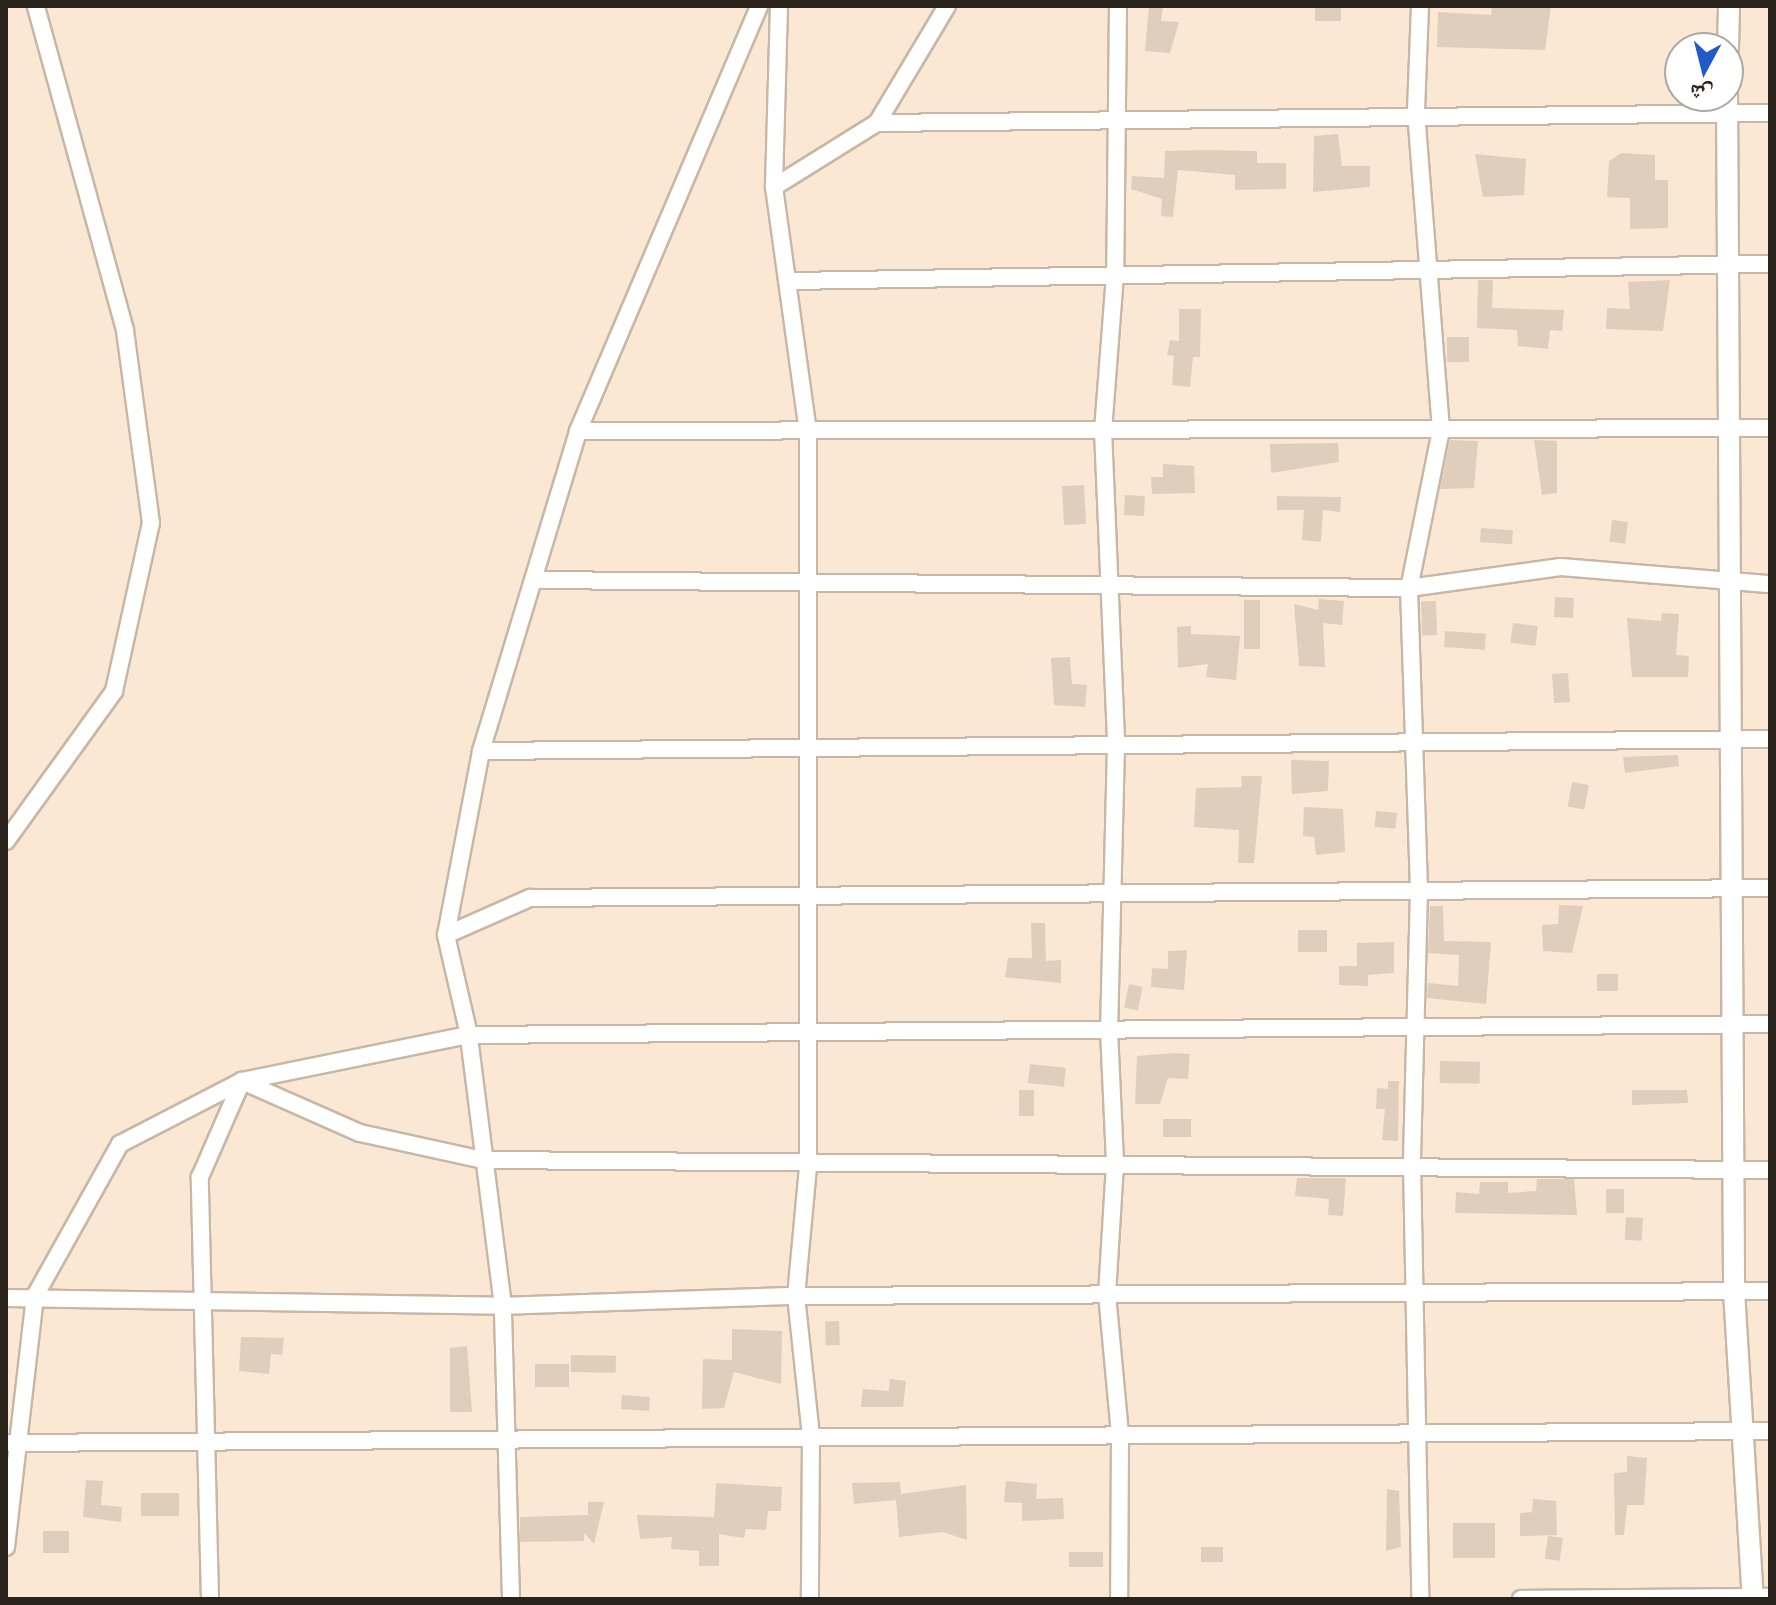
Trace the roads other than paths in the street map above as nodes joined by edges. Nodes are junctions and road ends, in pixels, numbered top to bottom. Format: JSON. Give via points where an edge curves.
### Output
{"nodes":[{"id":1,"x":36,"y":6,"type":"edge"},
{"id":2,"x":759,"y":6,"type":"edge"},
{"id":3,"x":779,"y":6,"type":"edge"},
{"id":4,"x":947,"y":6,"type":"edge"},
{"id":5,"x":1118,"y":6,"type":"edge"},
{"id":6,"x":1420,"y":6,"type":"edge"},
{"id":7,"x":1729,"y":6,"type":"edge"},
{"id":8,"x":1728,"y":32,"type":"edge"},
{"id":9,"x":1664,"y":106,"type":"edge"},
{"id":10,"x":1744,"y":108,"type":"edge"},
{"id":11,"x":1416,"y":112,"type":"junction"},
{"id":12,"x":1727,"y":112,"type":"edge"},
{"id":13,"x":1770,"y":113,"type":"edge"},
{"id":14,"x":1117,"y":120,"type":"junction"},
{"id":15,"x":877,"y":123,"type":"junction"},
{"id":16,"x":774,"y":187,"type":"junction"},
{"id":17,"x":1729,"y":264,"type":"junction"},
{"id":18,"x":1770,"y":264,"type":"edge"},
{"id":19,"x":1427,"y":270,"type":"junction"},
{"id":20,"x":1115,"y":275,"type":"junction"},
{"id":21,"x":792,"y":281,"type":"junction"},
{"id":22,"x":1770,"y":428,"type":"edge"},
{"id":23,"x":1730,"y":429,"type":"junction"},
{"id":24,"x":1103,"y":430,"type":"junction"},
{"id":25,"x":1441,"y":430,"type":"junction"},
{"id":26,"x":578,"y":431,"type":"junction"},
{"id":27,"x":808,"y":431,"type":"junction"},
{"id":28,"x":537,"y":580,"type":"junction"},
{"id":29,"x":807,"y":583,"type":"junction"},
{"id":30,"x":1730,"y":584,"type":"junction"},
{"id":31,"x":1770,"y":584,"type":"edge"},
{"id":32,"x":1107,"y":585,"type":"junction"},
{"id":33,"x":1409,"y":588,"type":"junction"},
{"id":34,"x":1731,"y":739,"type":"junction"},
{"id":35,"x":1770,"y":739,"type":"edge"},
{"id":36,"x":1414,"y":742,"type":"junction"},
{"id":37,"x":1116,"y":745,"type":"junction"},
{"id":38,"x":807,"y":748,"type":"junction"},
{"id":39,"x":481,"y":751,"type":"junction"},
{"id":40,"x":6,"y":841,"type":"edge"},
{"id":41,"x":1732,"y":888,"type":"junction"},
{"id":42,"x":1770,"y":888,"type":"edge"},
{"id":43,"x":1419,"y":891,"type":"junction"},
{"id":44,"x":1111,"y":893,"type":"junction"},
{"id":45,"x":805,"y":896,"type":"junction"},
{"id":46,"x":446,"y":935,"type":"junction"},
{"id":47,"x":1735,"y":1024,"type":"junction"},
{"id":48,"x":1770,"y":1024,"type":"edge"},
{"id":49,"x":1420,"y":1028,"type":"junction"},
{"id":50,"x":1109,"y":1030,"type":"junction"},
{"id":51,"x":808,"y":1033,"type":"junction"},
{"id":52,"x":469,"y":1035,"type":"junction"},
{"id":53,"x":242,"y":1081,"type":"junction"},
{"id":54,"x":483,"y":1160,"type":"junction"},
{"id":55,"x":1412,"y":1163,"type":"junction"},
{"id":56,"x":1115,"y":1164,"type":"junction"},
{"id":57,"x":808,"y":1167,"type":"junction"},
{"id":58,"x":1770,"y":1170,"type":"edge"},
{"id":59,"x":1733,"y":1171,"type":"junction"},
{"id":60,"x":1734,"y":1291,"type":"junction"},
{"id":61,"x":1770,"y":1291,"type":"edge"},
{"id":62,"x":1415,"y":1293,"type":"junction"},
{"id":63,"x":1107,"y":1294,"type":"junction"},
{"id":64,"x":35,"y":1296,"type":"junction"},
{"id":65,"x":796,"y":1296,"type":"junction"},
{"id":66,"x":6,"y":1298,"type":"edge"},
{"id":67,"x":202,"y":1305,"type":"junction"},
{"id":68,"x":503,"y":1306,"type":"junction"},
{"id":69,"x":1742,"y":1431,"type":"junction"},
{"id":70,"x":1770,"y":1431,"type":"edge"},
{"id":71,"x":1419,"y":1433,"type":"junction"},
{"id":72,"x":1120,"y":1435,"type":"junction"},
{"id":73,"x":811,"y":1436,"type":"junction"},
{"id":74,"x":507,"y":1439,"type":"junction"},
{"id":75,"x":205,"y":1442,"type":"junction"},
{"id":76,"x":12,"y":1443,"type":"edge"},
{"id":77,"x":6,"y":1547,"type":"edge"},
{"id":78,"x":1758,"y":1598,"type":"edge"},
{"id":79,"x":210,"y":1599,"type":"edge"},
{"id":80,"x":511,"y":1599,"type":"edge"},
{"id":81,"x":810,"y":1599,"type":"edge"},
{"id":82,"x":1119,"y":1599,"type":"edge"},
{"id":83,"x":1420,"y":1599,"type":"edge"},
{"id":84,"x":1521,"y":1599,"type":"edge"}],
"edges":[{"from":1,"to":40,"type":"street","via":[[125,330],[151,523],[114,691]]},
{"from":2,"to":26,"type":"street"},
{"from":3,"to":16,"type":"street"},
{"from":4,"to":15,"type":"street"},
{"from":5,"to":14,"type":"street"},
{"from":6,"to":11,"type":"street"},
{"from":7,"to":8,"type":"street"},
{"from":9,"to":11,"type":"street"},
{"from":10,"to":13,"type":"street"},
{"from":11,"to":14,"type":"street"},
{"from":11,"to":19,"type":"street"},
{"from":12,"to":17,"type":"street"},
{"from":14,"to":15,"type":"street"},
{"from":14,"to":20,"type":"street"},
{"from":15,"to":16,"type":"street"},
{"from":16,"to":21,"type":"street"},
{"from":17,"to":18,"type":"street"},
{"from":17,"to":19,"type":"street"},
{"from":17,"to":23,"type":"street"},
{"from":19,"to":20,"type":"street"},
{"from":19,"to":25,"type":"street"},
{"from":20,"to":21,"type":"street"},
{"from":20,"to":24,"type":"street"},
{"from":21,"to":27,"type":"street"},
{"from":22,"to":23,"type":"street"},
{"from":23,"to":25,"type":"street"},
{"from":23,"to":30,"type":"street"},
{"from":24,"to":25,"type":"street"},
{"from":24,"to":27,"type":"street"},
{"from":24,"to":32,"type":"street"},
{"from":25,"to":33,"type":"street"},
{"from":26,"to":27,"type":"street"},
{"from":26,"to":28,"type":"street"},
{"from":27,"to":29,"type":"street"},
{"from":28,"to":29,"type":"street"},
{"from":28,"to":39,"type":"street"},
{"from":29,"to":32,"type":"street"},
{"from":29,"to":38,"type":"street"},
{"from":30,"to":31,"type":"street"},
{"from":30,"to":33,"type":"street","via":[[1561,567]]},
{"from":30,"to":34,"type":"street"},
{"from":32,"to":33,"type":"street"},
{"from":32,"to":37,"type":"street"},
{"from":33,"to":36,"type":"street"},
{"from":34,"to":35,"type":"street"},
{"from":34,"to":36,"type":"street"},
{"from":34,"to":41,"type":"street"},
{"from":36,"to":37,"type":"street"},
{"from":36,"to":43,"type":"street"},
{"from":37,"to":38,"type":"street"},
{"from":37,"to":44,"type":"street"},
{"from":38,"to":39,"type":"street"},
{"from":38,"to":45,"type":"street"},
{"from":39,"to":46,"type":"street"},
{"from":41,"to":42,"type":"street"},
{"from":41,"to":43,"type":"street"},
{"from":41,"to":47,"type":"street"},
{"from":43,"to":44,"type":"street"},
{"from":43,"to":49,"type":"street"},
{"from":44,"to":45,"type":"street"},
{"from":44,"to":50,"type":"street"},
{"from":45,"to":46,"type":"street","via":[[530,898]]},
{"from":45,"to":51,"type":"street"},
{"from":46,"to":52,"type":"street"},
{"from":47,"to":48,"type":"street"},
{"from":47,"to":49,"type":"street"},
{"from":47,"to":59,"type":"street"},
{"from":49,"to":50,"type":"street"},
{"from":49,"to":55,"type":"street"},
{"from":50,"to":51,"type":"street"},
{"from":50,"to":56,"type":"street"},
{"from":51,"to":52,"type":"street"},
{"from":51,"to":57,"type":"street"},
{"from":52,"to":53,"type":"street"},
{"from":52,"to":54,"type":"street"},
{"from":53,"to":54,"type":"street","via":[[360,1133]]},
{"from":53,"to":64,"type":"street","via":[[120,1144]]},
{"from":53,"to":67,"type":"street","via":[[200,1177]]},
{"from":54,"to":57,"type":"street"},
{"from":54,"to":68,"type":"street"},
{"from":55,"to":56,"type":"street"},
{"from":55,"to":59,"type":"street"},
{"from":55,"to":62,"type":"street"},
{"from":56,"to":57,"type":"street"},
{"from":56,"to":63,"type":"street"},
{"from":57,"to":65,"type":"street"},
{"from":58,"to":59,"type":"street"},
{"from":59,"to":60,"type":"street"},
{"from":60,"to":61,"type":"street"},
{"from":60,"to":62,"type":"street"},
{"from":60,"to":69,"type":"street"},
{"from":62,"to":63,"type":"street"},
{"from":62,"to":71,"type":"street"},
{"from":63,"to":65,"type":"street"},
{"from":63,"to":72,"type":"street"},
{"from":64,"to":66,"type":"street"},
{"from":64,"to":67,"type":"street"},
{"from":64,"to":76,"type":"street"},
{"from":65,"to":68,"type":"street"},
{"from":65,"to":73,"type":"street"},
{"from":67,"to":68,"type":"street"},
{"from":67,"to":75,"type":"street"},
{"from":68,"to":74,"type":"street"},
{"from":69,"to":70,"type":"street"},
{"from":69,"to":71,"type":"street"},
{"from":69,"to":78,"type":"street"},
{"from":71,"to":72,"type":"street"},
{"from":71,"to":83,"type":"street"},
{"from":72,"to":73,"type":"street"},
{"from":72,"to":82,"type":"street"},
{"from":73,"to":74,"type":"street"},
{"from":73,"to":81,"type":"street"},
{"from":74,"to":75,"type":"street"},
{"from":74,"to":80,"type":"street"},
{"from":75,"to":76,"type":"street"},
{"from":75,"to":79,"type":"street"},
{"from":76,"to":77,"type":"street"},
{"from":78,"to":84,"type":"street"}]}
